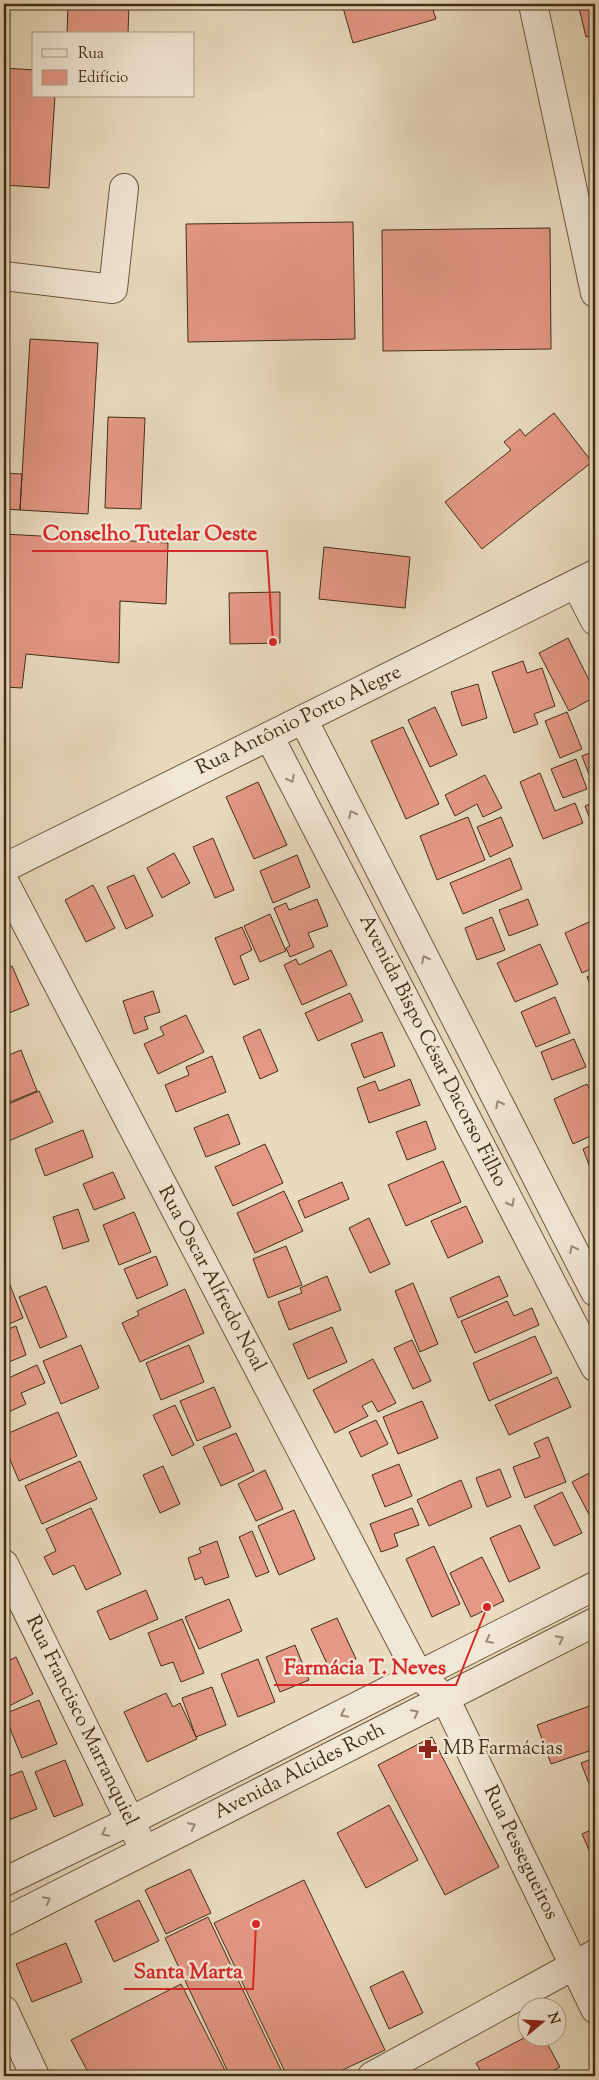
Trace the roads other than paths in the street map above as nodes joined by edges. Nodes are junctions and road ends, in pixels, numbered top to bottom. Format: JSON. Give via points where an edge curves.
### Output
{"nodes":[{"id":1,"x":533,"y":4,"type":"edge"},
{"id":2,"x":124,"y":188,"type":"dead end"},
{"id":3,"x":4,"y":276,"type":"edge"},
{"id":4,"x":595,"y":293,"type":"edge"},
{"id":5,"x":586,"y":579,"type":"edge"},
{"id":6,"x":595,"y":620,"type":"edge"},
{"id":7,"x":304,"y":719,"type":"junction"},
{"id":8,"x":269,"y":736,"type":"junction"},
{"id":9,"x":4,"y":868,"type":"edge"},
{"id":10,"x":4,"y":881,"type":"edge"},
{"id":11,"x":518,"y":1140,"type":"junction"},
{"id":12,"x":486,"y":1156,"type":"junction"},
{"id":13,"x":595,"y":1292,"type":"edge"},
{"id":14,"x":595,"y":1367,"type":"edge"},
{"id":15,"x":4,"y":1564,"type":"edge"},
{"id":16,"x":595,"y":1586,"type":"edge"},
{"id":17,"x":595,"y":1622,"type":"edge"},
{"id":18,"x":419,"y":1676,"type":"junction"},
{"id":19,"x":445,"y":1698,"type":"junction"},
{"id":20,"x":130,"y":1821,"type":"junction"},
{"id":21,"x":144,"y":1851,"type":"junction"},
{"id":22,"x":4,"y":1882,"type":"edge"},
{"id":23,"x":4,"y":1922,"type":"edge"},
{"id":24,"x":585,"y":1960,"type":"edge"},
{"id":25,"x":595,"y":2009,"type":"edge"},
{"id":26,"x":4,"y":2010,"type":"edge"},
{"id":27,"x":35,"y":2076,"type":"edge"},
{"id":28,"x":372,"y":2076,"type":"edge"}],
"edges":[{"from":1,"to":4,"type":"street"},
{"from":2,"to":3,"type":"street","via":[[113,288]]},
{"from":5,"to":6,"type":"street"},
{"from":5,"to":7,"type":"street","name":"Rua Antônio Porto Alegre"},
{"from":7,"to":8,"type":"street","name":"Rua Antônio Porto Alegre"},
{"from":11,"to":7,"type":"street","name":"Avenida Bispo César Dacorso Filho","one_way":true},
{"from":8,"to":9,"type":"street","name":"Rua Antônio Porto Alegre"},
{"from":8,"to":12,"type":"street","name":"Avenida Bispo César Dacorso Filho","one_way":true},
{"from":10,"to":18,"type":"street","name":"Rua Oscar Alfredo Noal"},
{"from":11,"to":12,"type":"street"},
{"from":13,"to":11,"type":"street","name":"Avenida Bispo César Dacorso Filho","one_way":true},
{"from":12,"to":14,"type":"street","name":"Avenida Bispo César Dacorso Filho","one_way":true},
{"from":15,"to":20,"type":"street","name":"Rua Francisco Marranquiel"},
{"from":16,"to":18,"type":"street","name":"Avenida Alcides Roth","one_way":true},
{"from":19,"to":17,"type":"street","name":"Avenida Alcides Roth","one_way":true},
{"from":18,"to":19,"type":"street"},
{"from":18,"to":20,"type":"street","name":"Avenida Alcides Roth","one_way":true},
{"from":21,"to":19,"type":"street","name":"Avenida Alcides Roth","one_way":true},
{"from":19,"to":24,"type":"street","name":"Rua Pessegueiros"},
{"from":20,"to":21,"type":"street","name":"Rua Francisco Marranquiel"},
{"from":20,"to":22,"type":"street","name":"Avenida Alcides Roth","one_way":true},
{"from":23,"to":21,"type":"street","name":"Avenida Alcides Roth","one_way":true},
{"from":24,"to":25,"type":"street","name":"Rua Pessegueiros"},
{"from":24,"to":28,"type":"street"},
{"from":26,"to":27,"type":"street"}]}
